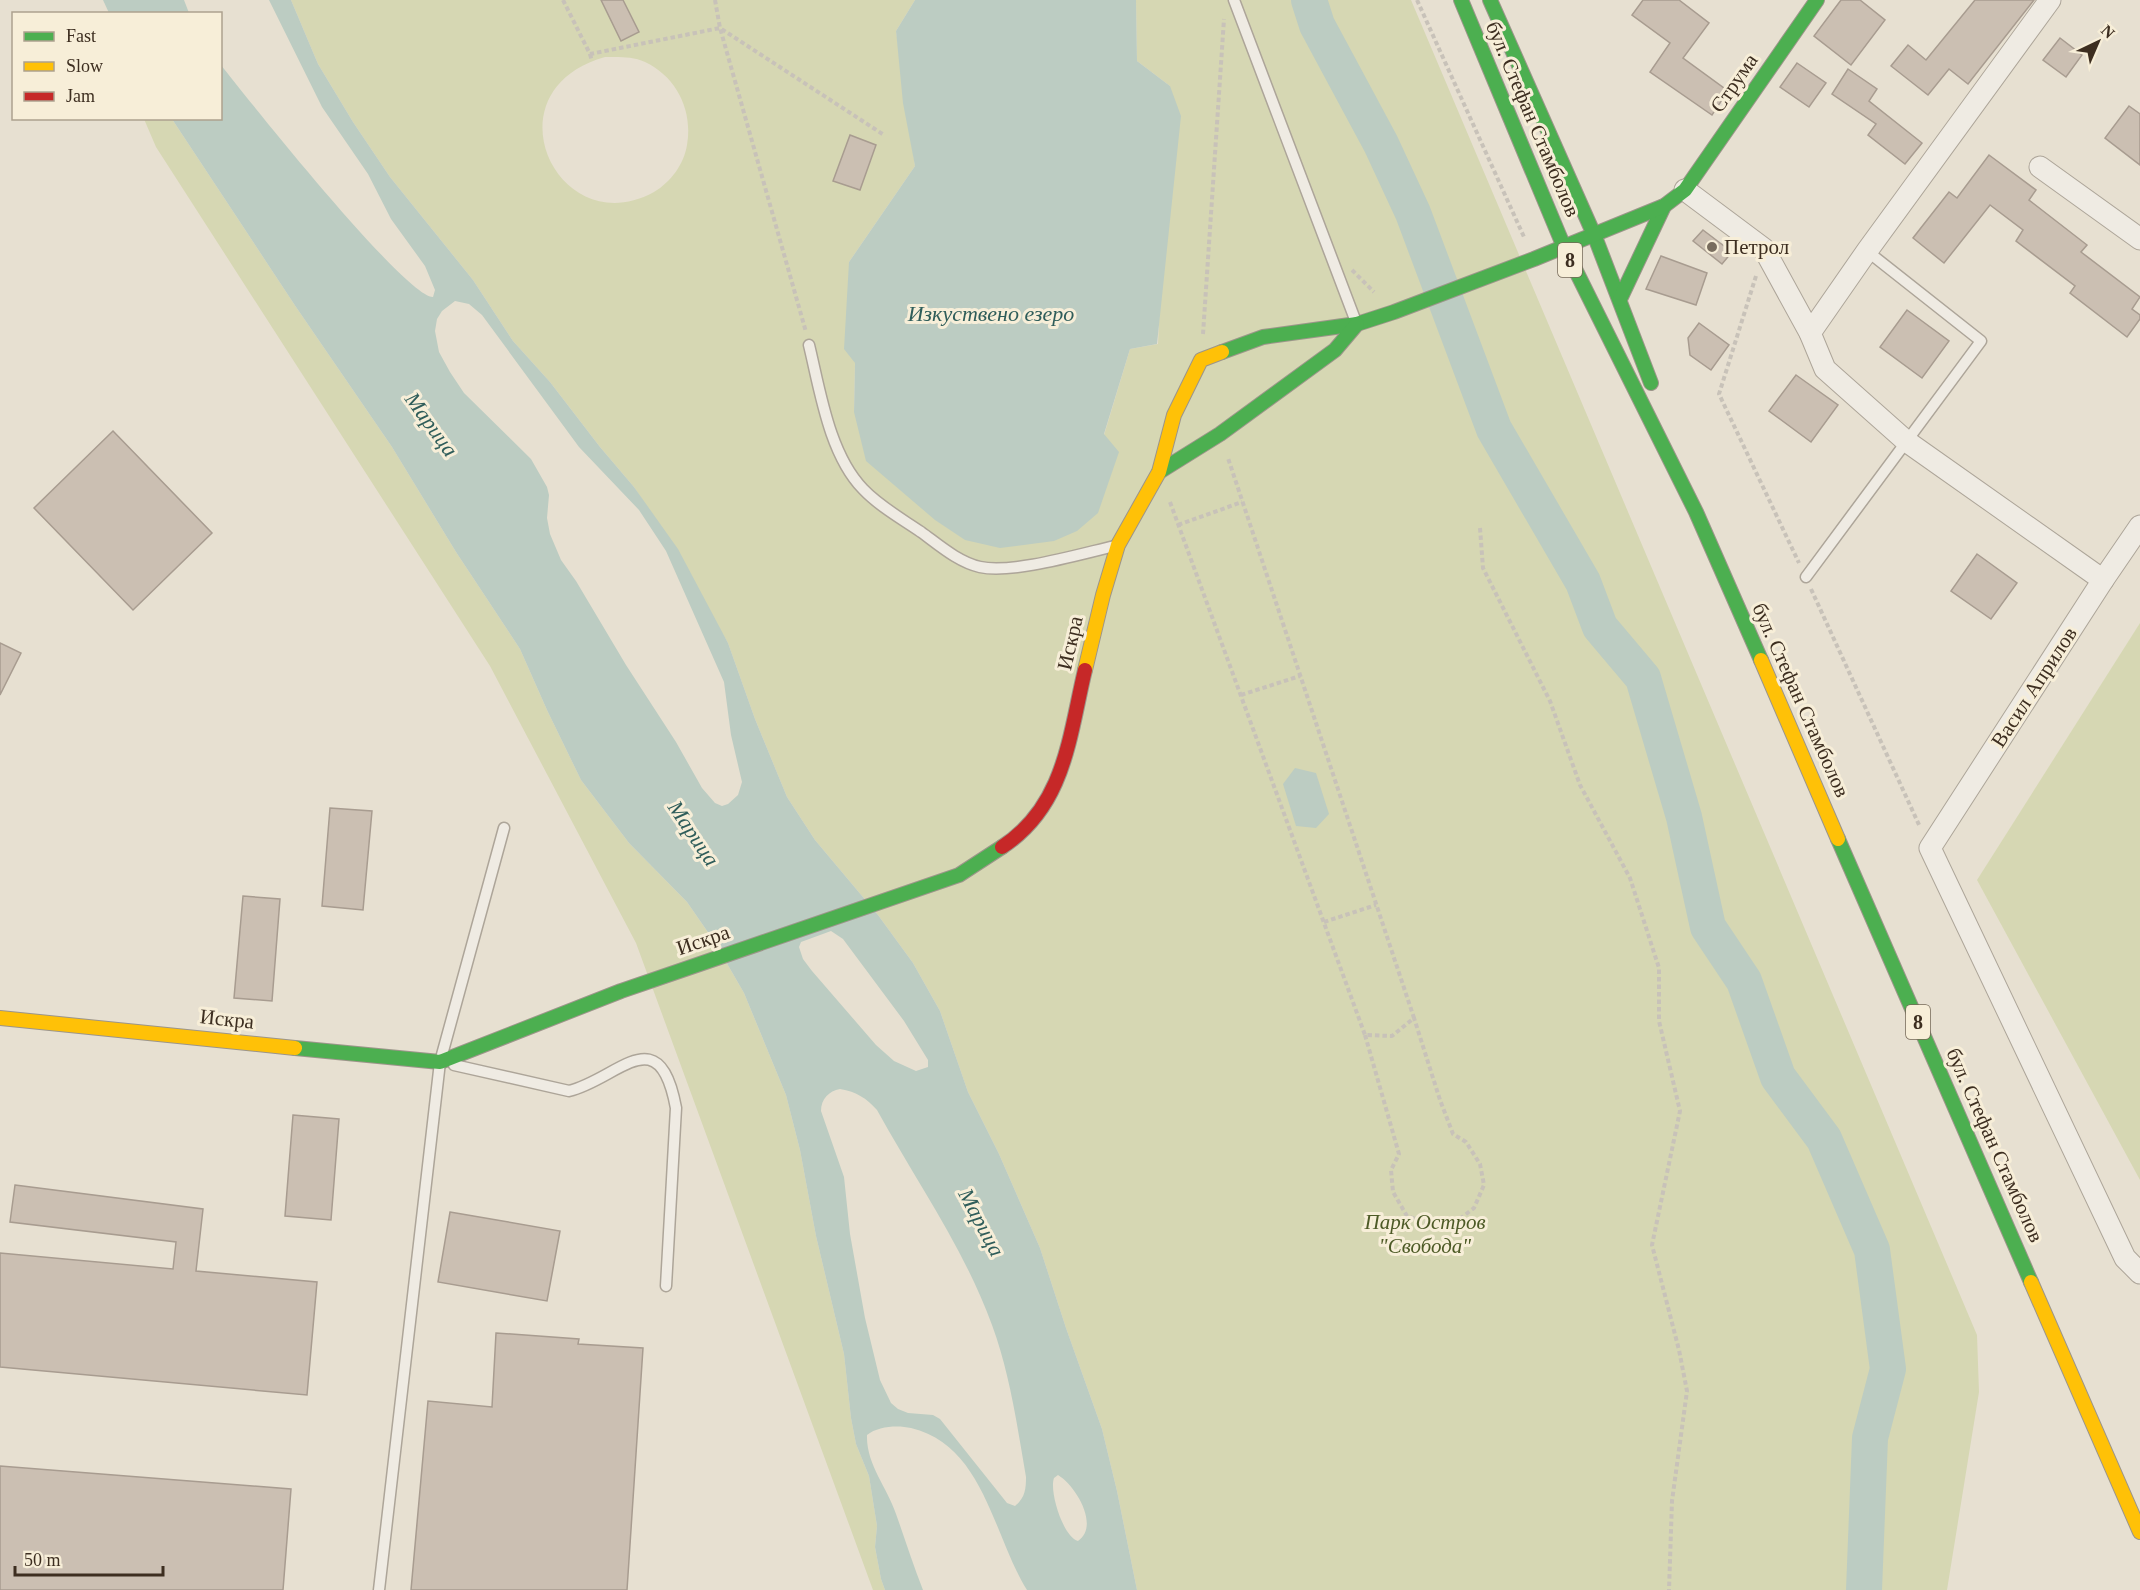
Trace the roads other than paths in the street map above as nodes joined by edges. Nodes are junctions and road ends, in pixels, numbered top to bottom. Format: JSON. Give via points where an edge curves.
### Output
{"nodes":[{"id":1,"x":1234,"y":0,"type":"edge"},
{"id":2,"x":1461,"y":0,"type":"edge"},
{"id":3,"x":1490,"y":0,"type":"edge"},
{"id":4,"x":1817,"y":0,"type":"edge"},
{"id":5,"x":2050,"y":0,"type":"edge"},
{"id":6,"x":2040,"y":167,"type":"dead end"},
{"id":7,"x":1685,"y":190,"type":"junction"},
{"id":8,"x":1664,"y":206,"type":"junction"},
{"id":9,"x":1593,"y":234,"type":"junction"},
{"id":10,"x":2140,"y":239,"type":"edge"},
{"id":11,"x":1564,"y":247,"type":"junction"},
{"id":12,"x":1867,"y":251,"type":"junction"},
{"id":13,"x":1620,"y":299,"type":"junction"},
{"id":14,"x":1357,"y":324,"type":"junction"},
{"id":15,"x":1810,"y":333,"type":"junction"},
{"id":16,"x":809,"y":345,"type":"road end"},
{"id":17,"x":1654,"y":392,"type":"dead end"},
{"id":18,"x":1662,"y":414,"type":"dead end"},
{"id":19,"x":1906,"y":441,"type":"junction"},
{"id":20,"x":1159,"y":472,"type":"junction"},
{"id":21,"x":1696,"y":512,"type":"junction"},
{"id":22,"x":2140,"y":526,"type":"edge"},
{"id":23,"x":1118,"y":545,"type":"junction"},
{"id":24,"x":1806,"y":577,"type":"dead end"},
{"id":25,"x":2103,"y":580,"type":"junction"},
{"id":26,"x":504,"y":828,"type":"dead end"},
{"id":27,"x":0,"y":1018,"type":"edge"},
{"id":28,"x":440,"y":1062,"type":"junction"},
{"id":29,"x":2140,"y":1273,"type":"edge"},
{"id":30,"x":666,"y":1286,"type":"dead end"},
{"id":31,"x":2140,"y":1532,"type":"edge"},
{"id":32,"x":379,"y":1590,"type":"edge"}],
"edges":[{"from":1,"to":14,"type":"lane"},
{"from":2,"to":11,"type":"street","name":"бул. Стефан Стамболов","number":"8"},
{"from":3,"to":9,"type":"street","name":"бул. Стефан Стамболов","number":"8"},
{"from":4,"to":7,"type":"street","name":"Струма"},
{"from":5,"to":12,"type":"street"},
{"from":6,"to":10,"type":"street"},
{"from":7,"to":8,"type":"street","name":"Струма"},
{"from":7,"to":15,"type":"street","via":[[1764,249]]},
{"from":8,"to":9,"type":"street"},
{"from":8,"to":13,"type":"street"},
{"from":9,"to":11,"type":"street"},
{"from":9,"to":13,"type":"street","name":"бул. Стефан Стамболов","number":"8"},
{"from":11,"to":14,"type":"street"},
{"from":11,"to":21,"type":"street","name":"бул. Стефан Стамболов","number":"8"},
{"from":12,"to":15,"type":"street"},
{"from":12,"to":19,"type":"lane","via":[[1981,341]]},
{"from":13,"to":17,"type":"street","name":"бул. Стефан Стамболов","number":"8"},
{"from":14,"to":20,"type":"street","via":[[1335,350],[1220,434]]},
{"from":14,"to":20,"type":"street","via":[[1263,338],[1201,360],[1174,416]]},
{"from":15,"to":19,"type":"street","via":[[1825,369]]},
{"from":16,"to":23,"type":"lane","via":[[839,450],[862,488],[957,557],[980,567],[1005,567]]},
{"from":18,"to":21,"type":"street","name":"бул. Стефан Стамболов","number":"8"},
{"from":19,"to":24,"type":"lane"},
{"from":19,"to":25,"type":"street"},
{"from":20,"to":23,"type":"street","name":"Искра"},
{"from":21,"to":31,"type":"street","name":"бул. Стефан Стамболов","number":"8"},
{"from":22,"to":25,"type":"street","name":"Васил Априлов"},
{"from":23,"to":28,"type":"street","name":"Искра","via":[[1059,778],[1034,821],[1016,837],[959,875],[621,991]]},
{"from":25,"to":29,"type":"street","name":"Васил Априлов","via":[[1930,848],[2125,1258]]},
{"from":26,"to":28,"type":"lane"},
{"from":27,"to":28,"type":"street","name":"Искра"},
{"from":28,"to":30,"type":"lane","via":[[569,1091],[583,1088],[627,1063],[646,1059],[661,1065],[672,1085],[676,1108]]},
{"from":28,"to":32,"type":"lane"}]}
